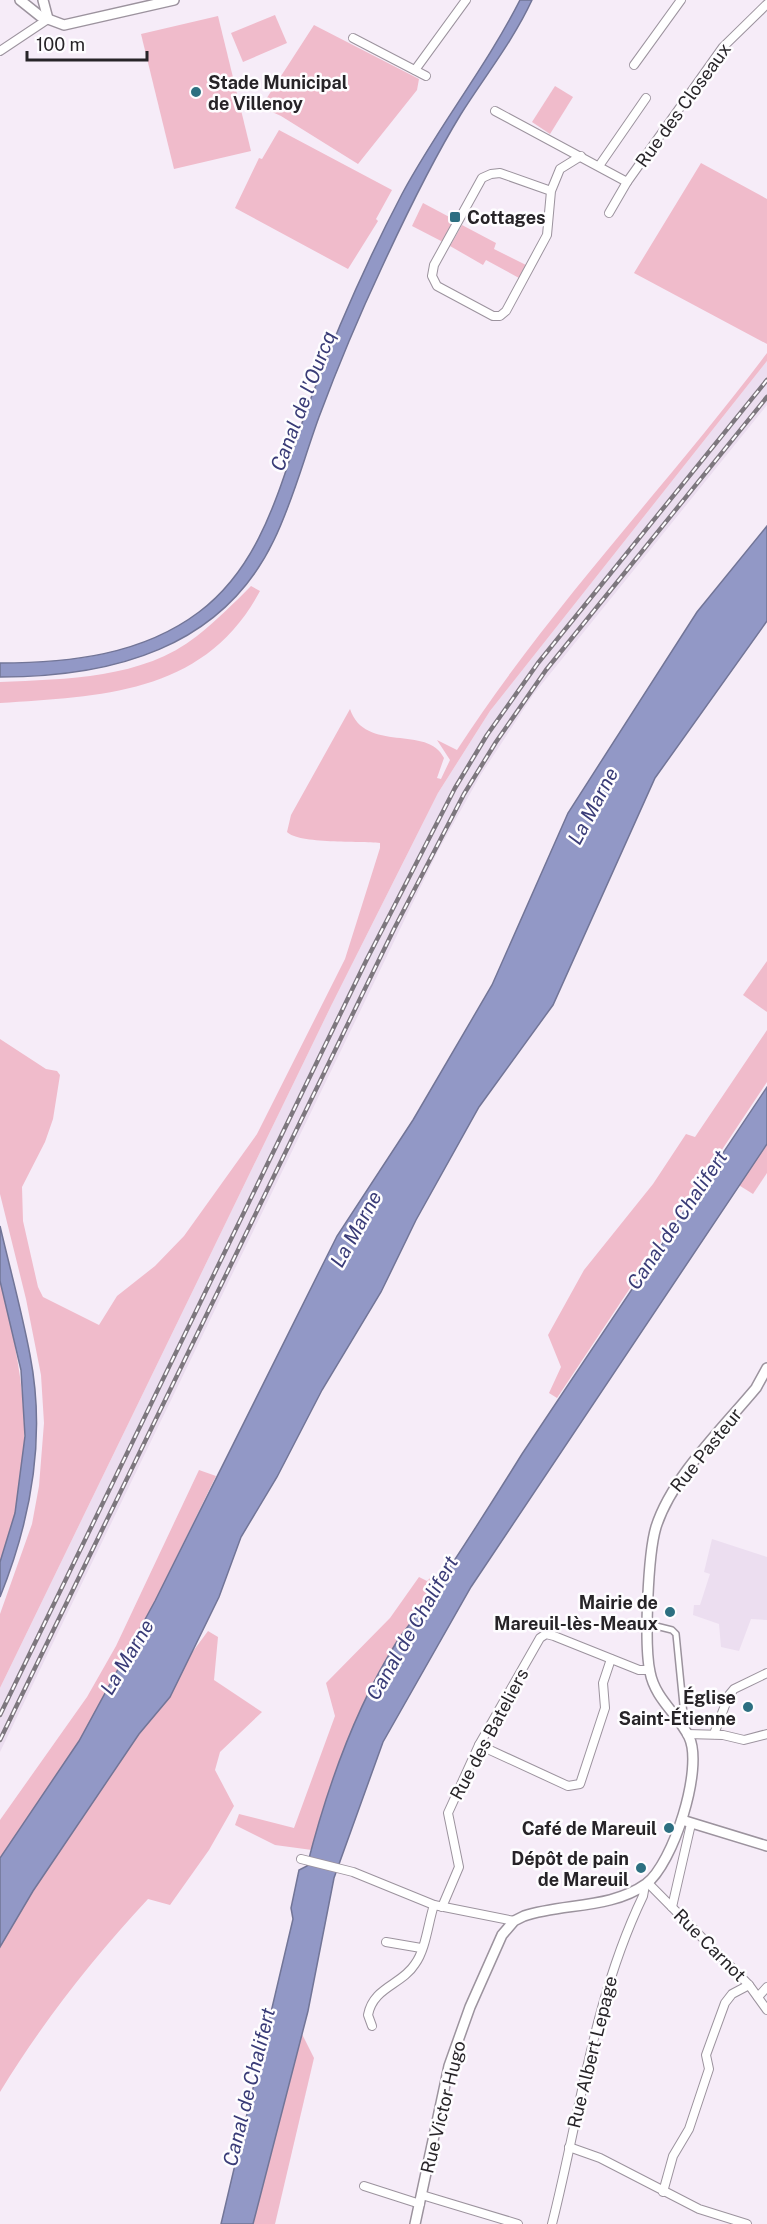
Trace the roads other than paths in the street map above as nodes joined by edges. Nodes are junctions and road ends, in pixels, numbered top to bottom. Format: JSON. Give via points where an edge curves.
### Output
{"nodes":[{"id":1,"x":20,"y":0,"type":"edge"},
{"id":2,"x":44,"y":0,"type":"edge"},
{"id":3,"x":174,"y":0,"type":"edge"},
{"id":4,"x":466,"y":0,"type":"edge"},
{"id":5,"x":681,"y":0,"type":"edge"},
{"id":6,"x":767,"y":4,"type":"edge"},
{"id":7,"x":48,"y":19,"type":"junction"},
{"id":8,"x":353,"y":38,"type":"dead end"},
{"id":9,"x":0,"y":51,"type":"edge"},
{"id":10,"x":634,"y":65,"type":"dead end"},
{"id":11,"x":415,"y":70,"type":"junction"},
{"id":12,"x":426,"y":76,"type":"dead end"},
{"id":13,"x":646,"y":98,"type":"dead end"},
{"id":14,"x":495,"y":111,"type":"dead end"},
{"id":15,"x":581,"y":156,"type":"junction"},
{"id":16,"x":599,"y":166,"type":"junction"},
{"id":17,"x":627,"y":182,"type":"junction"},
{"id":18,"x":551,"y":190,"type":"junction"},
{"id":19,"x":609,"y":213,"type":"dead end"},
{"id":20,"x":767,"y":1368,"type":"edge"},
{"id":21,"x":648,"y":1624,"type":"junction"},
{"id":22,"x":611,"y":1659,"type":"junction"},
{"id":23,"x":650,"y":1670,"type":"junction"},
{"id":24,"x":767,"y":1673,"type":"edge"},
{"id":25,"x":684,"y":1715,"type":"dead end"},
{"id":26,"x":687,"y":1734,"type":"junction"},
{"id":27,"x":714,"y":1734,"type":"junction"},
{"id":28,"x":767,"y":1734,"type":"edge"},
{"id":29,"x":479,"y":1745,"type":"junction"},
{"id":30,"x":686,"y":1822,"type":"junction"},
{"id":31,"x":767,"y":1846,"type":"edge"},
{"id":32,"x":301,"y":1859,"type":"dead end"},
{"id":33,"x":646,"y":1884,"type":"junction"},
{"id":34,"x":434,"y":1905,"type":"junction"},
{"id":35,"x":442,"y":1907,"type":"junction"},
{"id":36,"x":672,"y":1907,"type":"junction"},
{"id":37,"x":514,"y":1921,"type":"junction"},
{"id":38,"x":387,"y":1942,"type":"dead end"},
{"id":39,"x":421,"y":1948,"type":"junction"},
{"id":40,"x":749,"y":1984,"type":"junction"},
{"id":41,"x":767,"y":1987,"type":"edge"},
{"id":42,"x":758,"y":1997,"type":"junction"},
{"id":43,"x":767,"y":2010,"type":"edge"},
{"id":44,"x":372,"y":2026,"type":"dead end"},
{"id":45,"x":569,"y":2147,"type":"junction"},
{"id":46,"x":364,"y":2186,"type":"dead end"},
{"id":47,"x":663,"y":2192,"type":"junction"},
{"id":48,"x":421,"y":2200,"type":"junction"},
{"id":49,"x":415,"y":2224,"type":"edge"},
{"id":50,"x":518,"y":2224,"type":"edge"},
{"id":51,"x":552,"y":2224,"type":"edge"},
{"id":52,"x":747,"y":2224,"type":"edge"}],
"edges":[{"from":1,"to":7,"type":"street"},
{"from":2,"to":7,"type":"street"},
{"from":3,"to":7,"type":"street","via":[[70,25]]},
{"from":4,"to":11,"type":"street"},
{"from":5,"to":10,"type":"street"},
{"from":6,"to":17,"type":"street","name":"Rue des Closeaux","via":[[723,47]]},
{"from":7,"to":9,"type":"street"},
{"from":8,"to":11,"type":"street"},
{"from":11,"to":12,"type":"street"},
{"from":13,"to":16,"type":"street","name":"Rue des Closeaux"},
{"from":14,"to":15,"type":"street","name":"Rue des Closeaux"},
{"from":15,"to":16,"type":"street","name":"Rue des Closeaux"},
{"from":15,"to":18,"type":"street","via":[[560,169]]},
{"from":16,"to":17,"type":"street","name":"Rue des Closeaux"},
{"from":17,"to":19,"type":"street","name":"Rue des Closeaux"},
{"from":18,"to":18,"type":"street","via":[[500,173],[482,178],[434,265],[432,276],[437,286],[493,316],[506,311],[547,235]]},
{"from":20,"to":21,"type":"street","name":"Rue Pasteur","via":[[756,1388],[669,1495],[652,1546]]},
{"from":21,"to":23,"type":"street","name":"Rue Pasteur"},
{"from":21,"to":25,"type":"street","via":[[676,1634]]},
{"from":22,"to":23,"type":"street"},
{"from":22,"to":29,"type":"street","name":"Rue des Bateliers","via":[[546,1634],[540,1638]]},
{"from":22,"to":29,"type":"street","via":[[603,1683],[605,1708],[580,1784],[568,1786]]},
{"from":23,"to":26,"type":"street","name":"Rue Pasteur","via":[[656,1691]]},
{"from":24,"to":27,"type":"street","via":[[734,1689]]},
{"from":26,"to":27,"type":"street"},
{"from":26,"to":30,"type":"street","via":[[692,1755]]},
{"from":27,"to":28,"type":"street","via":[[744,1740]]},
{"from":29,"to":35,"type":"street","name":"Rue des Bateliers","via":[[448,1813],[459,1867]]},
{"from":30,"to":31,"type":"street"},
{"from":30,"to":33,"type":"street","via":[[664,1864]]},
{"from":30,"to":36,"type":"street"},
{"from":32,"to":34,"type":"street","via":[[347,1870]]},
{"from":33,"to":36,"type":"street","name":"Rue Carnot"},
{"from":33,"to":37,"type":"street","via":[[612,1899],[537,1911]]},
{"from":33,"to":45,"type":"street","name":"Rue Albert Lepage","via":[[612,1970]]},
{"from":34,"to":35,"type":"street"},
{"from":34,"to":39,"type":"street"},
{"from":35,"to":37,"type":"street"},
{"from":36,"to":40,"type":"street","name":"Rue Carnot"},
{"from":37,"to":48,"type":"street","name":"Rue Victor Hugo","via":[[493,1953],[449,2066]]},
{"from":38,"to":39,"type":"street"},
{"from":39,"to":44,"type":"street","via":[[406,1975],[381,1990],[369,2007]]},
{"from":40,"to":42,"type":"street","name":"Rue Carnot"},
{"from":40,"to":47,"type":"street","via":[[725,2003],[706,2055],[706,2079],[689,2129],[673,2156]]},
{"from":41,"to":42,"type":"street"},
{"from":42,"to":43,"type":"street","name":"Rue Carnot"},
{"from":45,"to":47,"type":"street","via":[[600,2158]]},
{"from":45,"to":51,"type":"street","name":"Rue Albert Lepage"},
{"from":46,"to":48,"type":"street"},
{"from":47,"to":52,"type":"street","via":[[699,2209]]},
{"from":48,"to":49,"type":"street","name":"Rue Victor Hugo"},
{"from":48,"to":50,"type":"street"}]}
